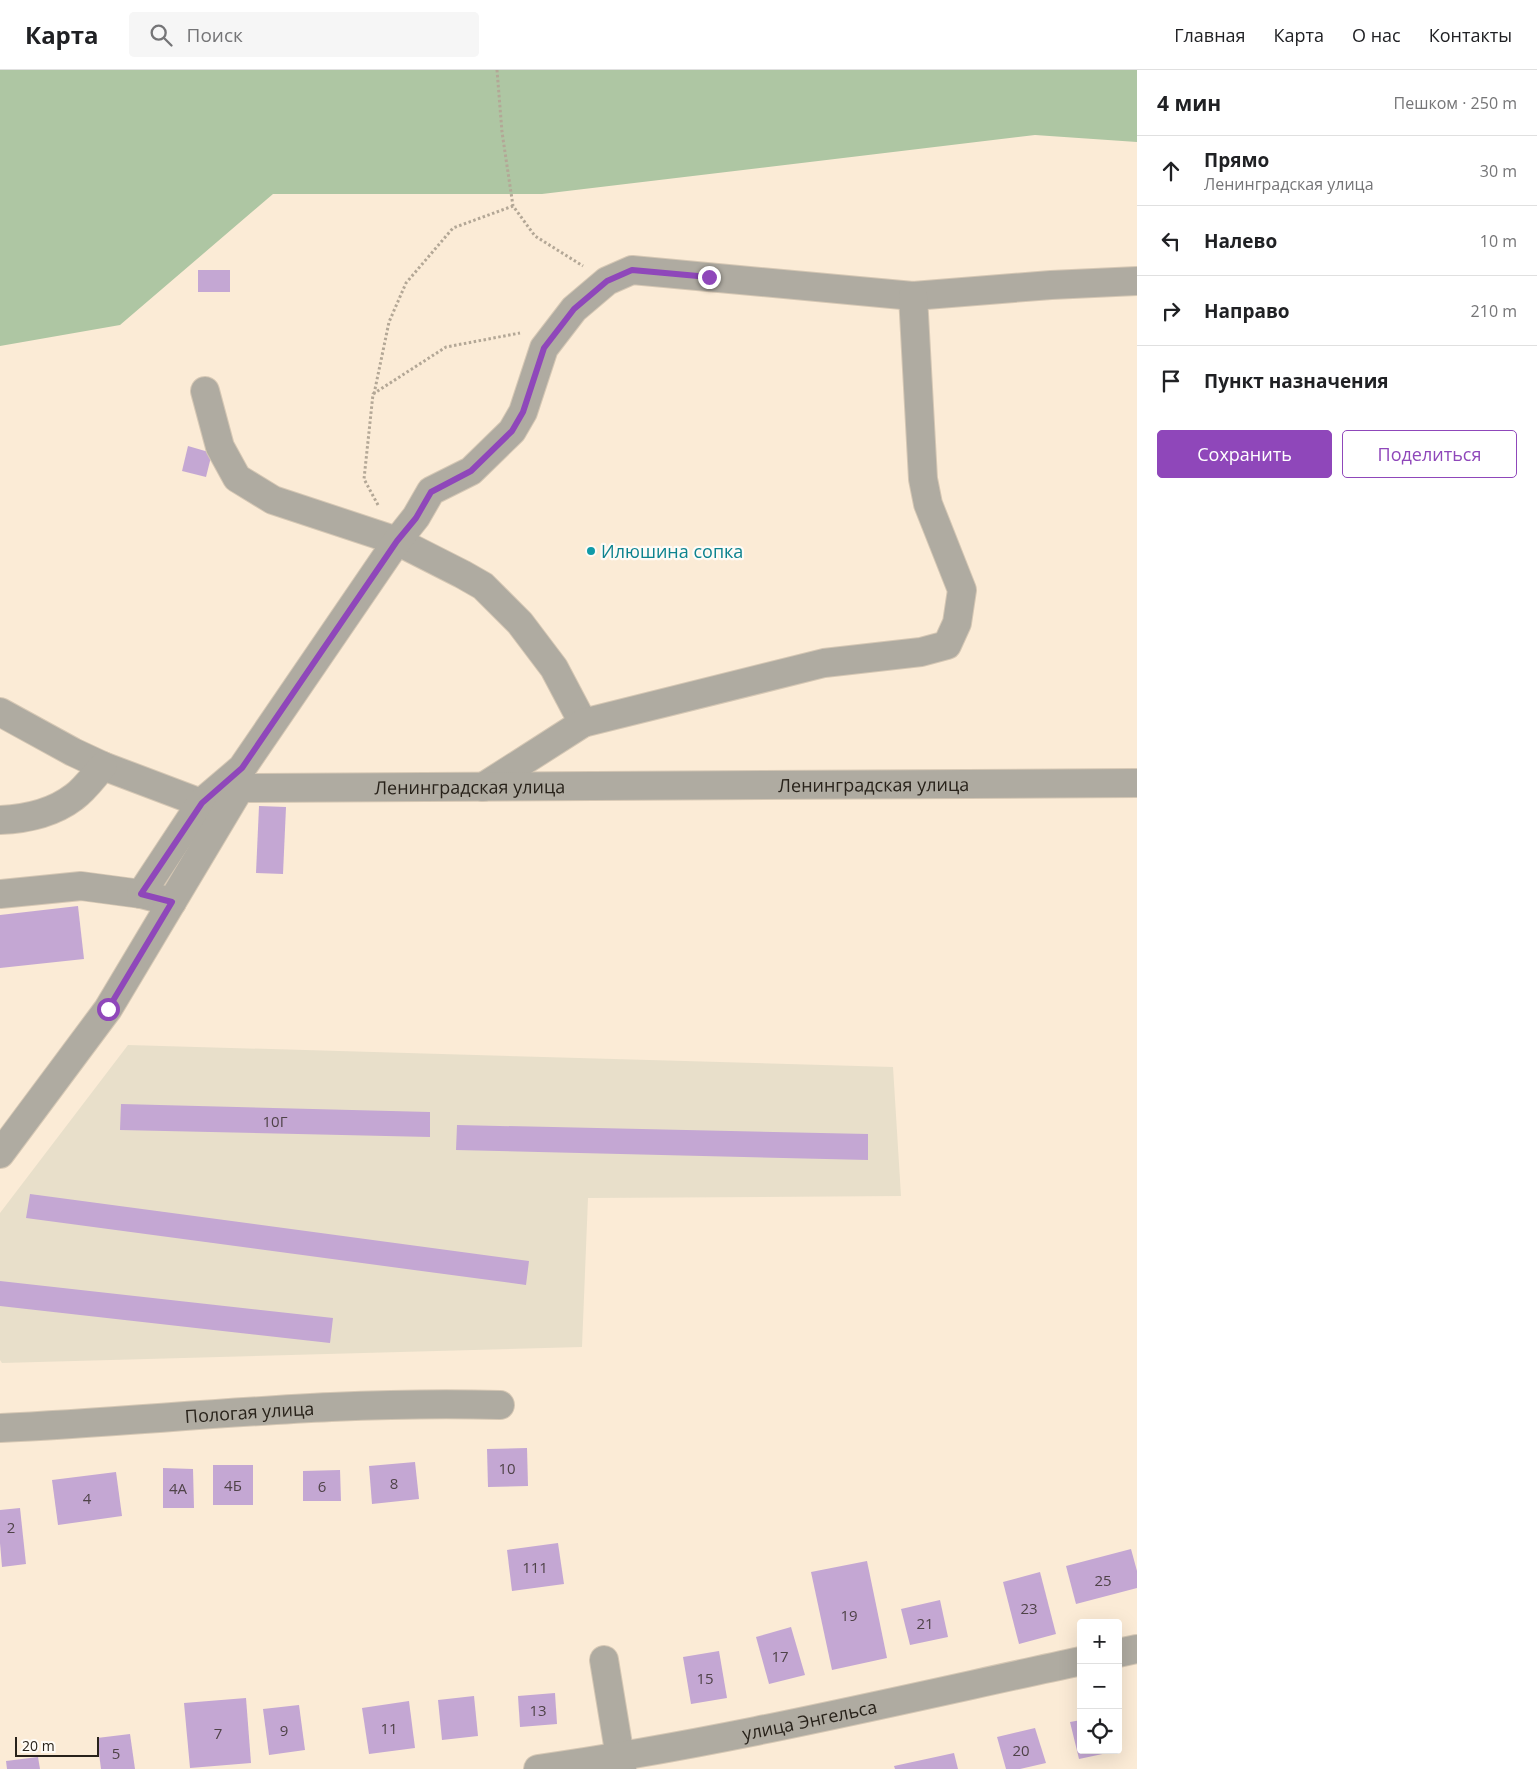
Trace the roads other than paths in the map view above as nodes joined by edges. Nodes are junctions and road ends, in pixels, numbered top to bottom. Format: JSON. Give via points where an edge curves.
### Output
{"nodes":[{"id":1,"x":1137,"y":281,"type":"edge"},
{"id":2,"x":914,"y":296,"type":"junction"},
{"id":3,"x":205,"y":391,"type":"dead end"},
{"id":4,"x":397,"y":541,"type":"junction"},
{"id":5,"x":0,"y":712,"type":"edge"},
{"id":6,"x":583,"y":723,"type":"junction"},
{"id":7,"x":103,"y":766,"type":"junction"},
{"id":8,"x":1137,"y":783,"type":"edge"},
{"id":9,"x":484,"y":787,"type":"junction"},
{"id":10,"x":202,"y":803,"type":"junction"},
{"id":11,"x":0,"y":820,"type":"edge"},
{"id":12,"x":0,"y":894,"type":"edge"},
{"id":13,"x":141,"y":894,"type":"junction"},
{"id":14,"x":172,"y":902,"type":"junction"},
{"id":15,"x":0,"y":1154,"type":"edge"},
{"id":16,"x":500,"y":1405,"type":"dead end"},
{"id":17,"x":0,"y":1428,"type":"edge"},
{"id":18,"x":1137,"y":1648,"type":"edge"},
{"id":19,"x":1122,"y":1651,"type":"edge"},
{"id":20,"x":604,"y":1660,"type":"dead end"},
{"id":21,"x":1077,"y":1662,"type":"edge"},
{"id":22,"x":622,"y":1763,"type":"edge"},
{"id":23,"x":538,"y":1769,"type":"edge"}],
"edges":[{"from":1,"to":2,"type":"street"},
{"from":2,"to":4,"type":"street","via":[[632,270],[607,281],[574,309],[544,348],[523,412],[512,431],[471,471],[431,492]]},
{"from":2,"to":6,"type":"street","via":[[923,479],[928,504],[962,590],[957,622],[947,645],[920,652],[824,663]]},
{"from":3,"to":4,"type":"street","via":[[220,447],[237,478],[274,500]]},
{"from":4,"to":6,"type":"street","via":[[484,586],[520,623],[554,668]]},
{"from":4,"to":10,"type":"street","via":[[242,768]]},
{"from":5,"to":7,"type":"street"},
{"from":6,"to":9,"type":"street"},
{"from":7,"to":10,"type":"street"},
{"from":7,"to":11,"type":"street","via":[[74,797],[51,810],[18,820]]},
{"from":8,"to":9,"type":"street","name":"Ленинградская улица"},
{"from":9,"to":14,"type":"street","name":"Ленинградская улица","via":[[240,788]]},
{"from":10,"to":13,"type":"street"},
{"from":12,"to":13,"type":"street","via":[[81,886]]},
{"from":13,"to":14,"type":"street"},
{"from":14,"to":15,"type":"street","name":"Ленинградская улица","via":[[108,1009]]},
{"from":16,"to":17,"type":"street","name":"Пологая улица","via":[[371,1405]]},
{"from":18,"to":19,"type":"street"},
{"from":20,"to":22,"type":"street"},
{"from":21,"to":22,"type":"street","name":"улица Энгельса","via":[[753,1731]]},
{"from":22,"to":23,"type":"street","name":"улица Энгельса"}]}
